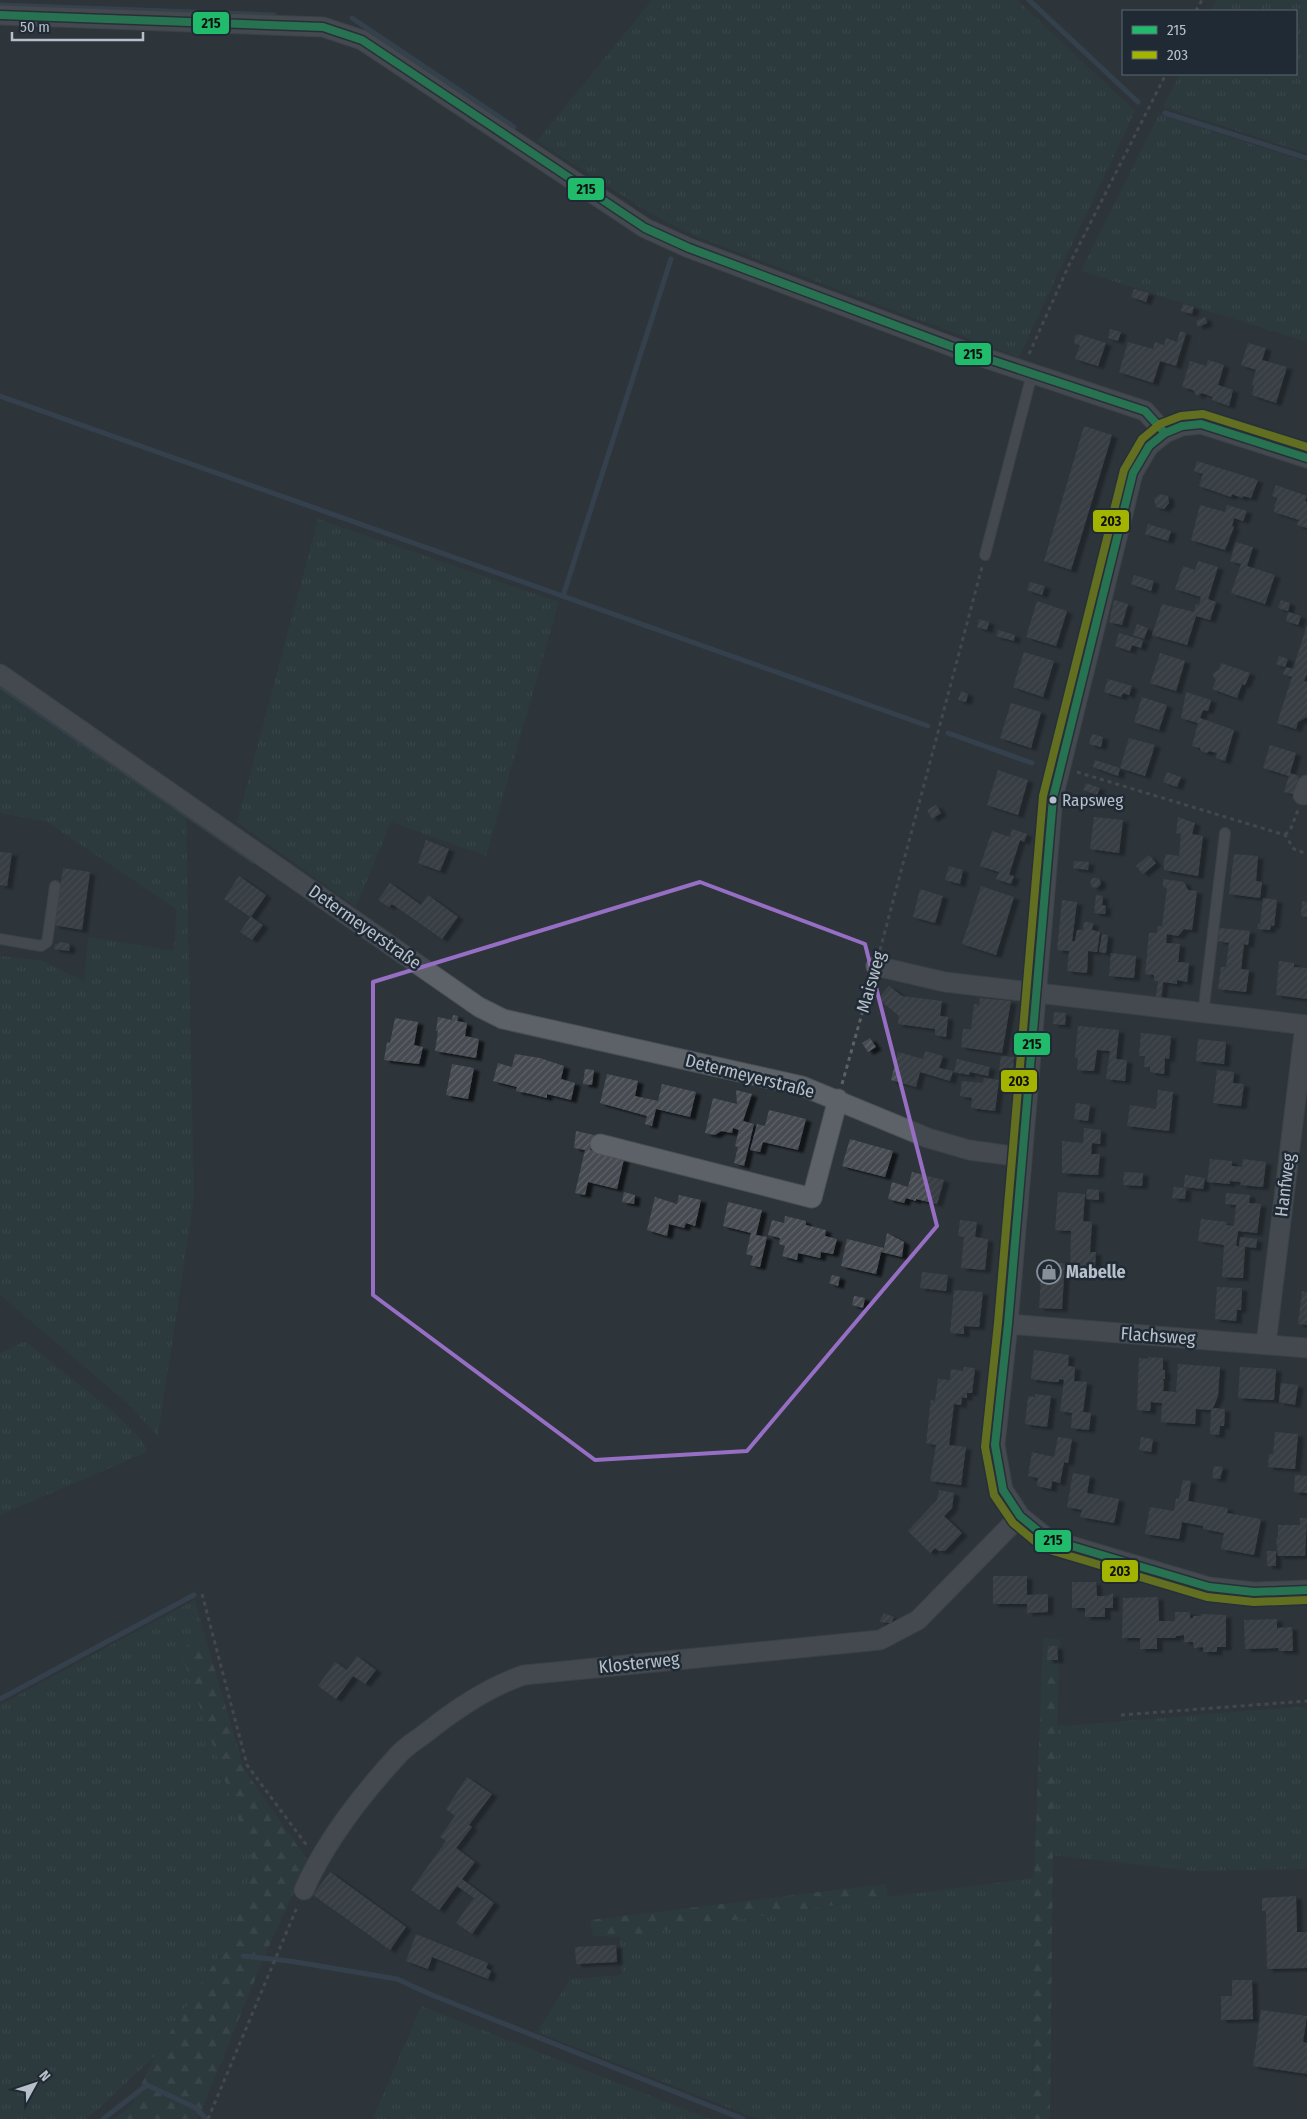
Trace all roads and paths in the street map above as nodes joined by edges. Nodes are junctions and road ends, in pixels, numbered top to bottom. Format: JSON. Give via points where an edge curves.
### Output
{"nodes":[{"id":1,"x":0,"y":15,"type":"edge"},
{"id":2,"x":1165,"y":75,"type":"edge"},
{"id":3,"x":1027,"y":372,"type":"junction"},
{"id":4,"x":1165,"y":433,"type":"junction"},
{"id":5,"x":1307,"y":458,"type":"edge"},
{"id":6,"x":985,"y":554,"type":"joint"},
{"id":7,"x":0,"y":674,"type":"edge"},
{"id":8,"x":1060,"y":767,"type":"junction"},
{"id":9,"x":1305,"y":790,"type":"edge"},
{"id":10,"x":1225,"y":833,"type":"dead end"},
{"id":11,"x":1285,"y":836,"type":"junction"},
{"id":12,"x":1307,"y":854,"type":"edge"},
{"id":13,"x":55,"y":886,"type":"dead end"},
{"id":14,"x":0,"y":939,"type":"edge"},
{"id":15,"x":876,"y":966,"type":"junction"},
{"id":16,"x":1036,"y":993,"type":"junction"},
{"id":17,"x":1203,"y":1014,"type":"junction"},
{"id":18,"x":1306,"y":1025,"type":"edge"},
{"id":19,"x":838,"y":1099,"type":"junction"},
{"id":20,"x":600,"y":1144,"type":"dead end"},
{"id":21,"x":1022,"y":1157,"type":"junction"},
{"id":22,"x":1008,"y":1324,"type":"junction"},
{"id":23,"x":1266,"y":1344,"type":"junction"},
{"id":24,"x":1307,"y":1348,"type":"edge"},
{"id":25,"x":1020,"y":1516,"type":"junction"},
{"id":26,"x":1307,"y":1590,"type":"edge"},
{"id":27,"x":202,"y":1594,"type":"dead end"},
{"id":28,"x":1307,"y":1701,"type":"edge"},
{"id":29,"x":1121,"y":1715,"type":"dead end"},
{"id":30,"x":319,"y":1861,"type":"junction"},
{"id":31,"x":304,"y":1890,"type":"joint"},
{"id":32,"x":208,"y":2119,"type":"edge"}],
"edges":[{"from":1,"to":3,"type":"street","via":[[323,26],[362,40],[645,228],[689,248]]},
{"from":2,"to":3,"type":"path","via":[[1069,265]]},
{"from":3,"to":4,"type":"street","via":[[1145,411]]},
{"from":3,"to":6,"type":"lane"},
{"from":4,"to":5,"type":"street","via":[[1182,426],[1201,424]]},
{"from":4,"to":8,"type":"street","via":[[1149,446],[1133,473]]},
{"from":6,"to":15,"type":"path","name":"Maisweg"},
{"from":7,"to":19,"type":"street","name":"Determeyerstraße","via":[[479,1007],[502,1019],[802,1086]]},
{"from":8,"to":11,"type":"path"},
{"from":8,"to":16,"type":"street","via":[[1053,798]]},
{"from":9,"to":11,"type":"path","via":[[1292,828]]},
{"from":10,"to":17,"type":"lane"},
{"from":11,"to":12,"type":"path","via":[[1294,849]]},
{"from":13,"to":14,"type":"lane","via":[[47,942],[41,946]]},
{"from":15,"to":16,"type":"street","via":[[945,982]]},
{"from":15,"to":19,"type":"path","name":"Maisweg"},
{"from":16,"to":17,"type":"street"},
{"from":16,"to":21,"type":"street"},
{"from":17,"to":18,"type":"street"},
{"from":18,"to":23,"type":"street","name":"Hanfweg"},
{"from":19,"to":20,"type":"street","via":[[812,1198]]},
{"from":19,"to":21,"type":"street","name":"Determeyerstraße","via":[[928,1138],[969,1150]]},
{"from":21,"to":22,"type":"street"},
{"from":22,"to":23,"type":"street","name":"Flachsweg"},
{"from":22,"to":25,"type":"street","via":[[994,1445],[1003,1490]]},
{"from":23,"to":24,"type":"street","name":"Flachsweg"},
{"from":25,"to":26,"type":"street","via":[[1048,1539],[1209,1587],[1254,1592]]},
{"from":25,"to":30,"type":"street","name":"Klosterweg","via":[[918,1620],[880,1640],[524,1675],[498,1684],[449,1714],[401,1752],[344,1821]]},
{"from":27,"to":30,"type":"path","via":[[247,1765]]},
{"from":28,"to":29,"type":"path"},
{"from":30,"to":31,"type":"street","name":"Klosterweg"},
{"from":31,"to":32,"type":"path"}]}
